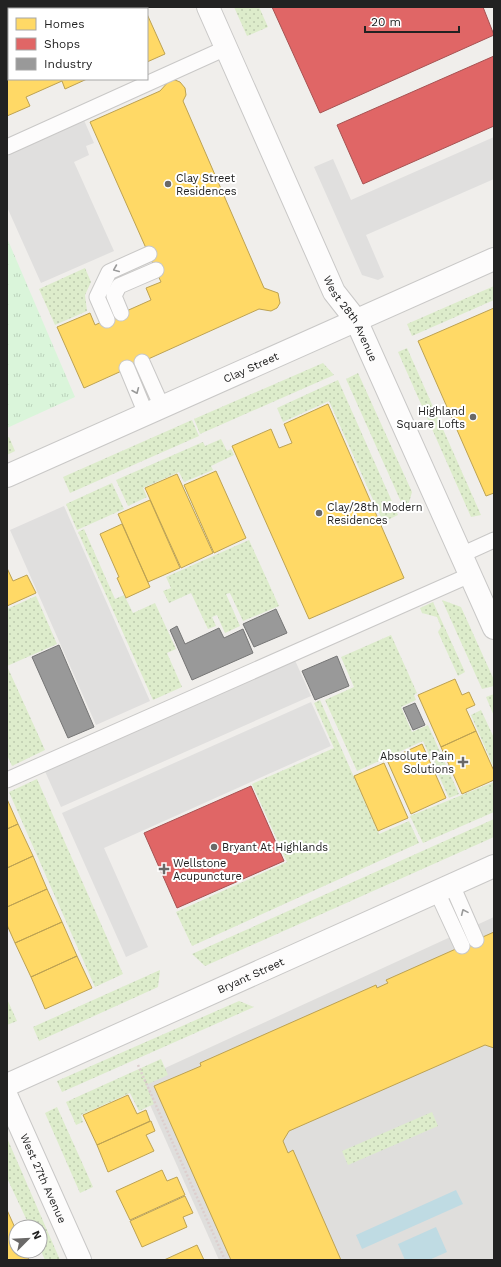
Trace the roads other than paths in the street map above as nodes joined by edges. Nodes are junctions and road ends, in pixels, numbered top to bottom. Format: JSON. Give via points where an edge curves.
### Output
{"nodes":[{"id":1,"x":208,"y":7,"type":"edge"},
{"id":2,"x":226,"y":48,"type":"junction"},
{"id":3,"x":7,"y":147,"type":"edge"},
{"id":4,"x":149,"y":254,"type":"dead end"},
{"id":5,"x":494,"y":259,"type":"edge"},
{"id":6,"x":156,"y":270,"type":"dead end"},
{"id":7,"x":121,"y":313,"type":"dead end"},
{"id":8,"x":106,"y":320,"type":"dead end"},
{"id":9,"x":356,"y":320,"type":"junction"},
{"id":10,"x":142,"y":362,"type":"dead end"},
{"id":11,"x":127,"y":368,"type":"dead end"},
{"id":12,"x":154,"y":410,"type":"junction"},
{"id":13,"x":7,"y":476,"type":"edge"},
{"id":14,"x":494,"y":540,"type":"edge"},
{"id":15,"x":461,"y":555,"type":"junction"},
{"id":16,"x":470,"y":575,"type":"junction"},
{"id":17,"x":494,"y":628,"type":"edge"},
{"id":18,"x":7,"y":780,"type":"edge"},
{"id":19,"x":494,"y":866,"type":"edge"},
{"id":20,"x":445,"y":888,"type":"junction"},
{"id":21,"x":476,"y":940,"type":"dead end"},
{"id":22,"x":462,"y":946,"type":"dead end"},
{"id":23,"x":7,"y":1085,"type":"edge"},
{"id":24,"x":7,"y":1097,"type":"edge"},
{"id":25,"x":80,"y":1260,"type":"edge"}],
"edges":[{"from":1,"to":2,"type":"street","name":"West 28th Avenue"},
{"from":2,"to":3,"type":"lane"},
{"from":2,"to":9,"type":"street","name":"West 28th Avenue","via":[[334,292]]},
{"from":4,"to":8,"type":"lane","one_way":true,"via":[[109,272],[97,297]]},
{"from":5,"to":9,"type":"street","name":"Clay Street"},
{"from":6,"to":7,"type":"lane","via":[[119,286],[114,296]]},
{"from":9,"to":12,"type":"street","name":"Clay Street"},
{"from":9,"to":15,"type":"street","name":"West 28th Avenue"},
{"from":10,"to":12,"type":"lane"},
{"from":11,"to":12,"type":"lane","one_way":true},
{"from":12,"to":13,"type":"street","name":"Clay Street"},
{"from":14,"to":15,"type":"lane"},
{"from":15,"to":16,"type":"street","name":"West 28th Avenue"},
{"from":16,"to":17,"type":"street","name":"West 28th Avenue"},
{"from":16,"to":18,"type":"lane"},
{"from":19,"to":20,"type":"street","name":"Bryant Street"},
{"from":21,"to":20,"type":"lane","one_way":true},
{"from":20,"to":22,"type":"lane"},
{"from":20,"to":23,"type":"street","name":"Bryant Street"},
{"from":24,"to":25,"type":"street","name":"West 27th Avenue"}]}
